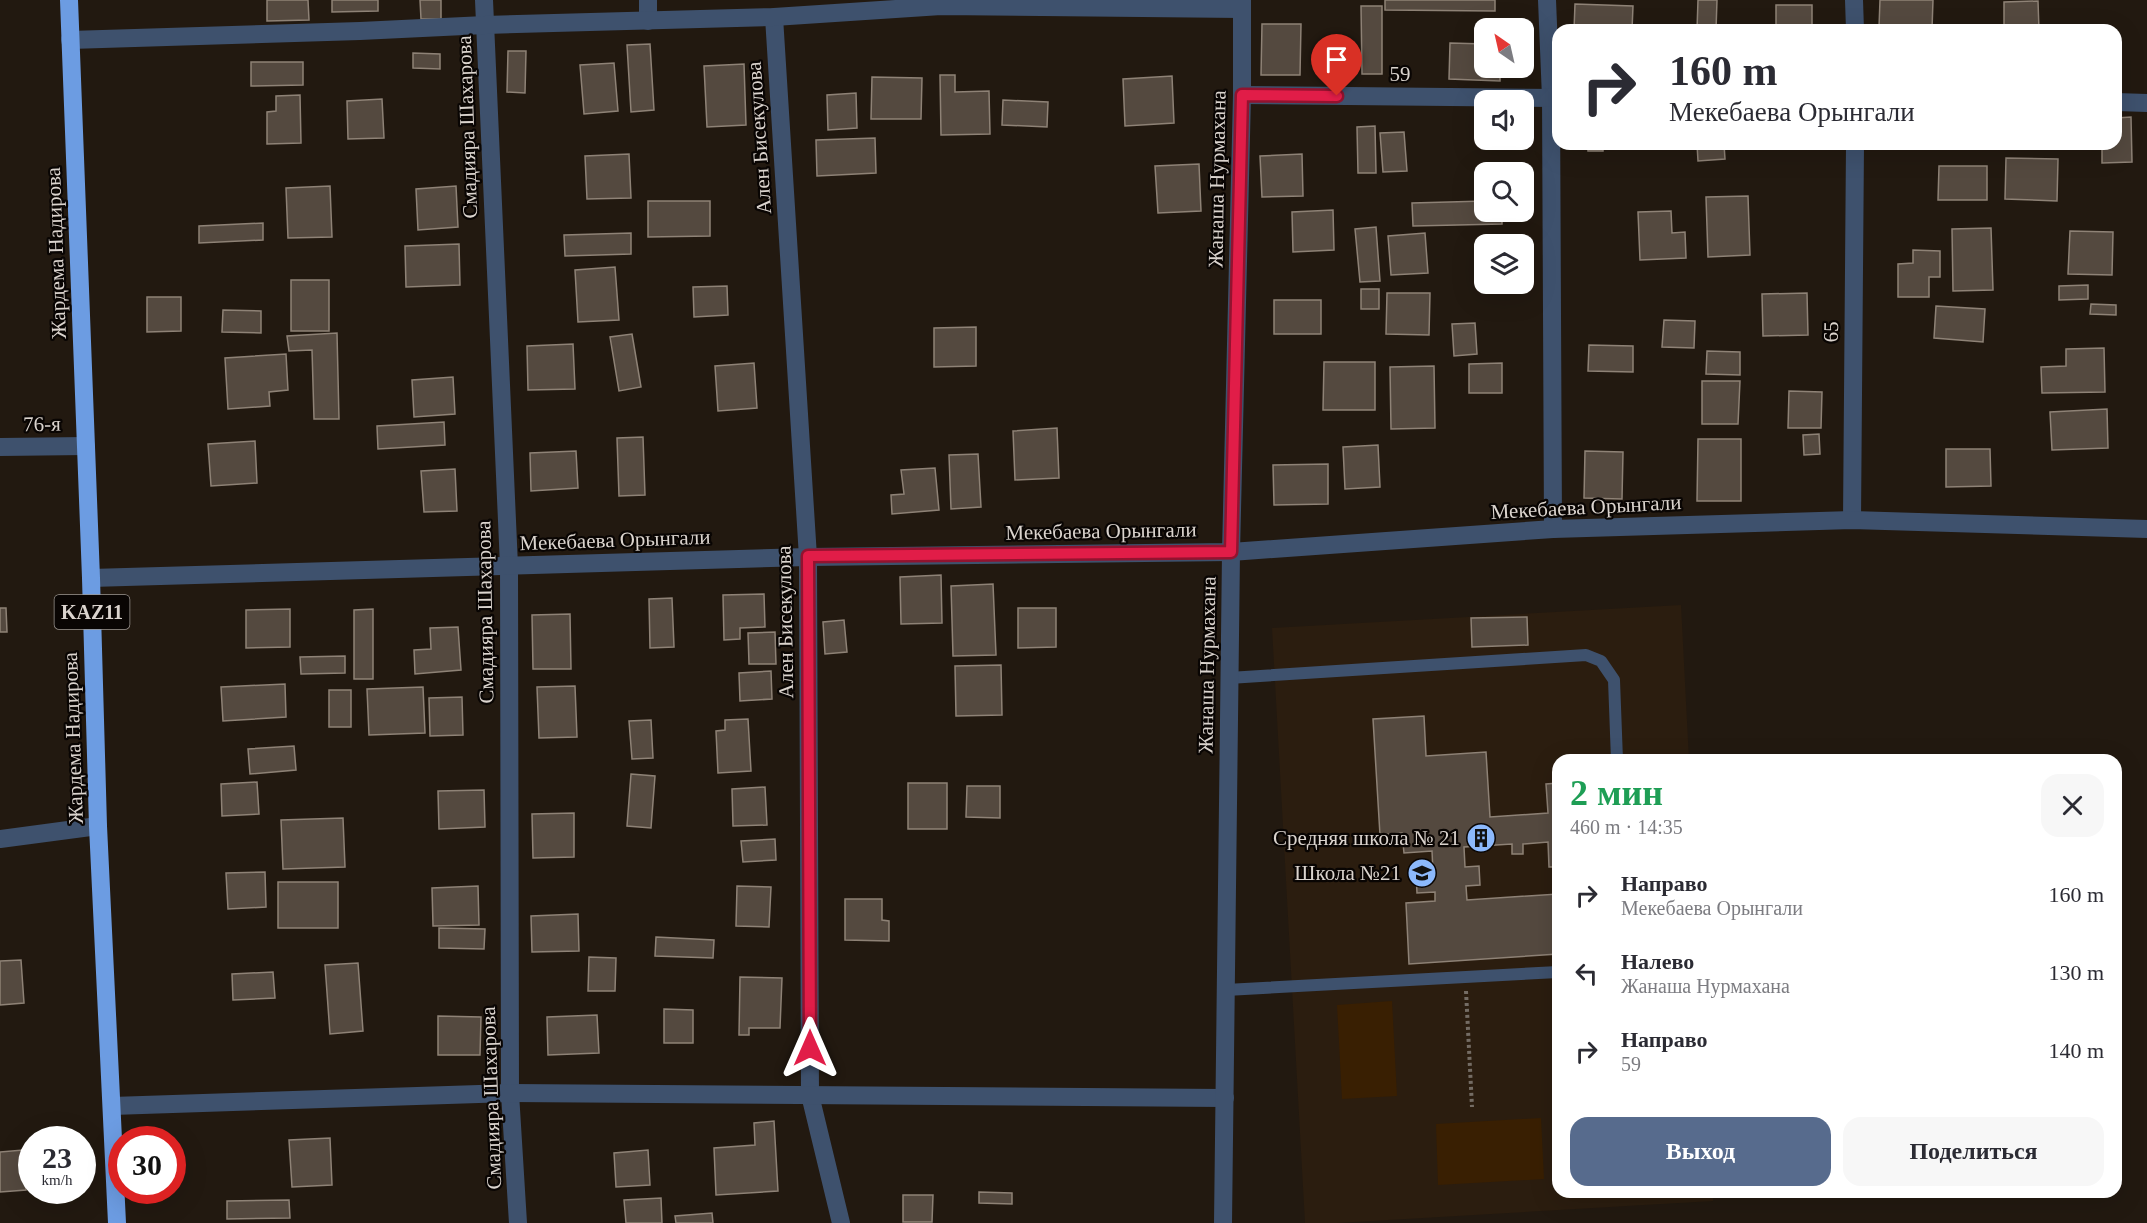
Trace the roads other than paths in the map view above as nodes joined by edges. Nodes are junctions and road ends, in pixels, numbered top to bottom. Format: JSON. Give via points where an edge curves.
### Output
{"nodes":[{"id":1,"x":69,"y":0,"type":"edge"},
{"id":2,"x":484,"y":0,"type":"edge"},
{"id":3,"x":648,"y":0,"type":"edge"},
{"id":4,"x":1547,"y":0,"type":"edge"},
{"id":5,"x":1854,"y":0,"type":"edge"},
{"id":6,"x":941,"y":3,"type":"edge"},
{"id":7,"x":1242,"y":5,"type":"edge"},
{"id":8,"x":774,"y":17,"type":"junction"},
{"id":9,"x":648,"y":21,"type":"junction"},
{"id":10,"x":1855,"y":24,"type":"edge"},
{"id":11,"x":485,"y":25,"type":"junction"},
{"id":12,"x":70,"y":40,"type":"junction"},
{"id":13,"x":1552,"y":61,"type":"edge"},
{"id":14,"x":1242,"y":95,"type":"junction"},
{"id":15,"x":1552,"y":98,"type":"edge"},
{"id":16,"x":2122,"y":102,"type":"edge"},
{"id":17,"x":2147,"y":103,"type":"edge"},
{"id":18,"x":1555,"y":150,"type":"edge"},
{"id":19,"x":1855,"y":150,"type":"edge"},
{"id":20,"x":86,"y":446,"type":"junction"},
{"id":21,"x":0,"y":447,"type":"edge"},
{"id":22,"x":1852,"y":520,"type":"junction"},
{"id":23,"x":1553,"y":529,"type":"junction"},
{"id":24,"x":2147,"y":530,"type":"edge"},
{"id":25,"x":1231,"y":552,"type":"junction"},
{"id":26,"x":808,"y":556,"type":"junction"},
{"id":27,"x":509,"y":566,"type":"junction"},
{"id":28,"x":91,"y":578,"type":"junction"},
{"id":29,"x":1229,"y":678,"type":"junction"},
{"id":30,"x":1617,"y":754,"type":"edge"},
{"id":31,"x":98,"y":826,"type":"junction"},
{"id":32,"x":0,"y":839,"type":"edge"},
{"id":33,"x":1552,"y":972,"type":"edge"},
{"id":34,"x":1226,"y":990,"type":"junction"},
{"id":35,"x":510,"y":1093,"type":"junction"},
{"id":36,"x":810,"y":1095,"type":"junction"},
{"id":37,"x":1225,"y":1098,"type":"junction"},
{"id":38,"x":112,"y":1106,"type":"junction"},
{"id":39,"x":117,"y":1223,"type":"edge"},
{"id":40,"x":518,"y":1223,"type":"edge"},
{"id":41,"x":841,"y":1223,"type":"edge"},
{"id":42,"x":1223,"y":1223,"type":"edge"}],
"edges":[{"from":1,"to":12,"type":"highway","name":"Жардема Надирова","number":"KAZ11"},
{"from":2,"to":11,"type":"street","name":"Смадияра Шахарова"},
{"from":3,"to":9,"type":"street"},
{"from":4,"to":13,"type":"street"},
{"from":5,"to":10,"type":"street"},
{"from":6,"to":7,"type":"street"},
{"from":6,"to":8,"type":"street"},
{"from":7,"to":14,"type":"street","name":"Жанаша Нурмахана"},
{"from":8,"to":9,"type":"street"},
{"from":8,"to":26,"type":"street","name":"Ален Бисекулова"},
{"from":9,"to":11,"type":"street"},
{"from":11,"to":12,"type":"street"},
{"from":11,"to":27,"type":"street","name":"Смадияра Шахарова"},
{"from":12,"to":20,"type":"highway","name":"Жардема Надирова","number":"KAZ11"},
{"from":14,"to":15,"type":"street","name":"59"},
{"from":14,"to":25,"type":"street","name":"Жанаша Нурмахана"},
{"from":16,"to":17,"type":"street"},
{"from":18,"to":23,"type":"street"},
{"from":19,"to":22,"type":"street","name":"65"},
{"from":20,"to":21,"type":"street","name":"76-я"},
{"from":20,"to":28,"type":"highway","name":"Жардема Надирова","number":"KAZ11"},
{"from":22,"to":23,"type":"street","name":"Мекебаева Орынгали"},
{"from":22,"to":24,"type":"street","name":"Мекебаева Орынгали"},
{"from":23,"to":25,"type":"street","name":"Мекебаева Орынгали"},
{"from":25,"to":26,"type":"street","name":"Мекебаева Орынгали"},
{"from":25,"to":29,"type":"street","name":"Жанаша Нурмахана"},
{"from":26,"to":27,"type":"street","name":"Мекебаева Орынгали"},
{"from":26,"to":36,"type":"street","name":"Ален Бисекулова"},
{"from":27,"to":28,"type":"street","name":"Мекебаева Орынгали"},
{"from":27,"to":35,"type":"street","name":"Смадияра Шахарова"},
{"from":28,"to":31,"type":"highway","name":"Жардема Надирова","number":"KAZ11"},
{"from":29,"to":30,"type":"lane","via":[[1586,655],[1601,661],[1614,680]]},
{"from":29,"to":34,"type":"street","name":"Жанаша Нурмахана"},
{"from":31,"to":32,"type":"street"},
{"from":31,"to":38,"type":"highway","name":"Жардема Надирова","number":"KAZ11"},
{"from":33,"to":34,"type":"lane"},
{"from":34,"to":37,"type":"street","name":"Жанаша Нурмахана"},
{"from":35,"to":36,"type":"street"},
{"from":35,"to":38,"type":"street"},
{"from":35,"to":40,"type":"street","name":"Смадияра Шахарова"},
{"from":36,"to":37,"type":"street"},
{"from":36,"to":41,"type":"street","name":"Ален Бисекулова"},
{"from":37,"to":42,"type":"street","name":"Жанаша Нурмахана"},
{"from":38,"to":39,"type":"highway","name":"Жардема Надирова","number":"KAZ11"}]}
